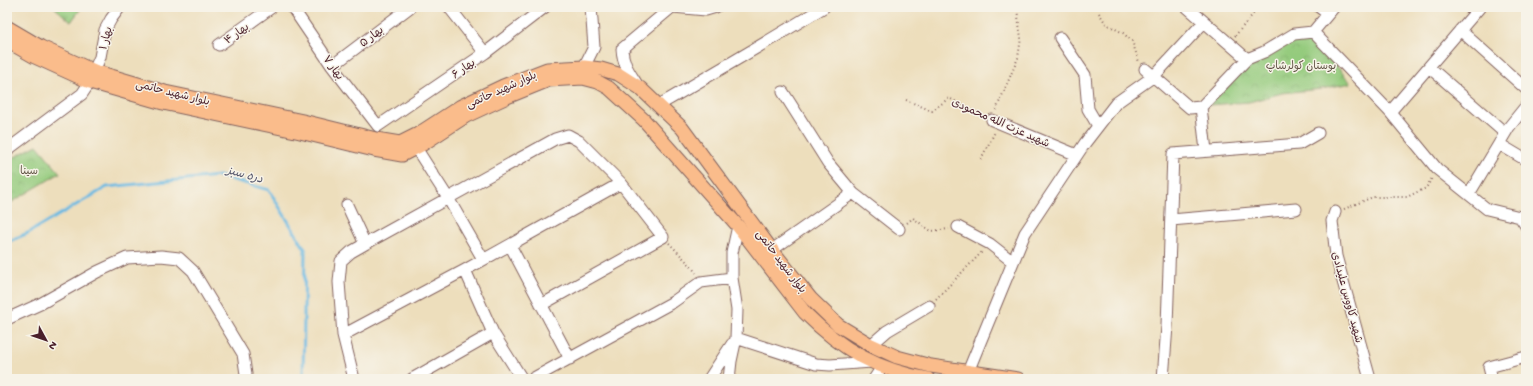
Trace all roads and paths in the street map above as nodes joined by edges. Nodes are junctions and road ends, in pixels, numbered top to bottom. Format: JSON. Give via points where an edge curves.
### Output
{"nodes":[{"id":1,"x":120,"y":7,"type":"edge"},
{"id":2,"x":272,"y":7,"type":"edge"},
{"id":3,"x":292,"y":7,"type":"edge"},
{"id":4,"x":410,"y":7,"type":"edge"},
{"id":5,"x":449,"y":7,"type":"edge"},
{"id":6,"x":545,"y":7,"type":"edge"},
{"id":7,"x":591,"y":7,"type":"edge"},
{"id":8,"x":673,"y":7,"type":"edge"},
{"id":9,"x":716,"y":7,"type":"edge"},
{"id":10,"x":824,"y":7,"type":"edge"},
{"id":11,"x":1187,"y":7,"type":"edge"},
{"id":12,"x":1260,"y":7,"type":"edge"},
{"id":13,"x":1480,"y":7,"type":"edge"},
{"id":14,"x":1017,"y":9,"type":"dead end"},
{"id":15,"x":1327,"y":9,"type":"edge"},
{"id":16,"x":1099,"y":13,"type":"dead end"},
{"id":17,"x":1204,"y":22,"type":"junction"},
{"id":18,"x":7,"y":28,"type":"edge"},
{"id":19,"x":1460,"y":30,"type":"junction"},
{"id":20,"x":1313,"y":32,"type":"junction"},
{"id":21,"x":1060,"y":38,"type":"dead end"},
{"id":22,"x":7,"y":41,"type":"edge"},
{"id":23,"x":1229,"y":43,"type":"junction"},
{"id":24,"x":219,"y":45,"type":"dead end"},
{"id":25,"x":485,"y":52,"type":"junction"},
{"id":26,"x":1247,"y":59,"type":"junction"},
{"id":27,"x":332,"y":66,"type":"junction"},
{"id":28,"x":584,"y":67,"type":"junction"},
{"id":29,"x":1429,"y":67,"type":"junction"},
{"id":30,"x":1150,"y":72,"type":"junction"},
{"id":31,"x":92,"y":76,"type":"junction"},
{"id":32,"x":640,"y":88,"type":"junction"},
{"id":33,"x":1526,"y":89,"type":"edge"},
{"id":34,"x":783,"y":92,"type":"dead end"},
{"id":35,"x":906,"y":100,"type":"dead end"},
{"id":36,"x":659,"y":106,"type":"junction"},
{"id":37,"x":1526,"y":106,"type":"edge"},
{"id":38,"x":1202,"y":107,"type":"junction"},
{"id":39,"x":1390,"y":112,"type":"junction"},
{"id":40,"x":996,"y":122,"type":"junction"},
{"id":41,"x":378,"y":126,"type":"junction"},
{"id":42,"x":1098,"y":126,"type":"junction"},
{"id":43,"x":1318,"y":133,"type":"dead end"},
{"id":44,"x":1505,"y":133,"type":"junction"},
{"id":45,"x":376,"y":140,"type":"junction"},
{"id":46,"x":1499,"y":144,"type":"junction"},
{"id":47,"x":416,"y":148,"type":"junction"},
{"id":48,"x":7,"y":150,"type":"edge"},
{"id":49,"x":1206,"y":152,"type":"junction"},
{"id":50,"x":1077,"y":155,"type":"junction"},
{"id":51,"x":981,"y":160,"type":"dead end"},
{"id":52,"x":1526,"y":160,"type":"edge"},
{"id":53,"x":1438,"y":169,"type":"junction"},
{"id":54,"x":621,"y":183,"type":"junction"},
{"id":55,"x":853,"y":193,"type":"junction"},
{"id":56,"x":1469,"y":194,"type":"junction"},
{"id":57,"x":448,"y":198,"type":"junction"},
{"id":58,"x":346,"y":205,"type":"dead end"},
{"id":59,"x":1296,"y":209,"type":"dead end"},
{"id":60,"x":1335,"y":212,"type":"joint"},
{"id":61,"x":750,"y":219,"type":"junction"},
{"id":62,"x":1171,"y":220,"type":"junction"},
{"id":63,"x":738,"y":226,"type":"junction"},
{"id":64,"x":1526,"y":226,"type":"edge"},
{"id":65,"x":958,"y":227,"type":"joint"},
{"id":66,"x":899,"y":229,"type":"joint"},
{"id":67,"x":663,"y":237,"type":"junction"},
{"id":68,"x":365,"y":244,"type":"junction"},
{"id":69,"x":990,"y":244,"type":"junction"},
{"id":70,"x":510,"y":245,"type":"junction"},
{"id":71,"x":772,"y":250,"type":"junction"},
{"id":72,"x":483,"y":259,"type":"junction"},
{"id":73,"x":1013,"y":262,"type":"junction"},
{"id":74,"x":465,"y":270,"type":"junction"},
{"id":75,"x":732,"y":278,"type":"junction"},
{"id":76,"x":702,"y":282,"type":"junction"},
{"id":77,"x":541,"y":305,"type":"junction"},
{"id":78,"x":929,"y":306,"type":"joint"},
{"id":79,"x":7,"y":319,"type":"edge"},
{"id":80,"x":493,"y":333,"type":"junction"},
{"id":81,"x":343,"y":335,"type":"junction"},
{"id":82,"x":736,"y":338,"type":"junction"},
{"id":83,"x":871,"y":345,"type":"junction"},
{"id":84,"x":1526,"y":357,"type":"edge"},
{"id":85,"x":570,"y":359,"type":"junction"},
{"id":86,"x":877,"y":365,"type":"junction"},
{"id":87,"x":966,"y":375,"type":"edge"},
{"id":88,"x":244,"y":379,"type":"edge"},
{"id":89,"x":354,"y":379,"type":"edge"},
{"id":90,"x":412,"y":379,"type":"edge"},
{"id":91,"x":522,"y":379,"type":"edge"},
{"id":92,"x":532,"y":379,"type":"edge"},
{"id":93,"x":710,"y":379,"type":"edge"},
{"id":94,"x":729,"y":379,"type":"edge"},
{"id":95,"x":874,"y":379,"type":"edge"},
{"id":96,"x":928,"y":379,"type":"edge"},
{"id":97,"x":1018,"y":379,"type":"edge"},
{"id":98,"x":1163,"y":379,"type":"edge"},
{"id":99,"x":1370,"y":379,"type":"edge"},
{"id":100,"x":1492,"y":379,"type":"edge"}],
"edges":[{"from":1,"to":31,"type":"street","name":"بهار ۱","via":[[105,30],[100,57]]},
{"from":2,"to":24,"type":"street","name":"بهار ۴"},
{"from":3,"to":27,"type":"street","name":"بهار ۷"},
{"from":4,"to":27,"type":"street","name":"بهار ۵"},
{"from":5,"to":25,"type":"street"},
{"from":6,"to":25,"type":"street","name":"بهار ۶"},
{"from":7,"to":28,"type":"street","via":[[594,47]]},
{"from":8,"to":9,"type":"street","via":[[706,10]]},
{"from":8,"to":32,"type":"street","via":[[622,48],[623,60]]},
{"from":10,"to":36,"type":"street"},
{"from":11,"to":17,"type":"street"},
{"from":12,"to":23,"type":"path"},
{"from":13,"to":19,"type":"street"},
{"from":14,"to":40,"type":"path","via":[[1021,38],[1018,58]]},
{"from":15,"to":20,"type":"street"},
{"from":16,"to":30,"type":"path","via":[[1106,24],[1123,33],[1132,42],[1138,61]]},
{"from":17,"to":23,"type":"street"},
{"from":17,"to":30,"type":"street"},
{"from":18,"to":31,"type":"main road","name":"بلوار شهید حاتمی"},
{"from":19,"to":29,"type":"street"},
{"from":19,"to":33,"type":"street"},
{"from":20,"to":26,"type":"street","via":[[1294,34]]},
{"from":20,"to":39,"type":"street"},
{"from":21,"to":42,"type":"street","via":[[1085,75],[1088,109]]},
{"from":22,"to":31,"type":"main road","name":"بلوار شهید حاتمی","via":[[35,57]]},
{"from":23,"to":26,"type":"street"},
{"from":25,"to":41,"type":"street","name":"بهار ۶"},
{"from":26,"to":38,"type":"street"},
{"from":27,"to":41,"type":"street","name":"بهار ۷"},
{"from":28,"to":32,"type":"main road","name":"بلوار شهید حاتمی","via":[[618,74]]},
{"from":28,"to":45,"type":"main road","name":"بلوار شهید حاتمی","via":[[547,69],[503,86],[461,106],[400,143]]},
{"from":29,"to":39,"type":"street"},
{"from":29,"to":44,"type":"street"},
{"from":30,"to":38,"type":"street","via":[[1190,108]]},
{"from":30,"to":42,"type":"street","via":[[1116,103]]},
{"from":31,"to":45,"type":"main road","name":"بلوار شهید حاتمی","via":[[303,121]]},
{"from":31,"to":47,"type":"main road","name":"بلوار شهید حاتمی","via":[[162,103],[402,155]]},
{"from":31,"to":48,"type":"street","name":"بهار ۱","via":[[82,94]]},
{"from":32,"to":36,"type":"main road","name":"بلوار شهید حاتمی"},
{"from":34,"to":55,"type":"street","via":[[828,163]]},
{"from":35,"to":40,"type":"path","name":"شهید عزت الله محمودی","via":[[932,111],[949,98]]},
{"from":36,"to":61,"type":"main road","name":"بلوار شهید حاتمی","via":[[682,128]]},
{"from":37,"to":44,"type":"street"},
{"from":38,"to":49,"type":"street"},
{"from":39,"to":53,"type":"street"},
{"from":40,"to":50,"type":"street","name":"شهید عزت الله محمودی"},
{"from":40,"to":51,"type":"path"},
{"from":41,"to":45,"type":"street"},
{"from":42,"to":50,"type":"street"},
{"from":43,"to":49,"type":"street","via":[[1299,144]]},
{"from":44,"to":46,"type":"street"},
{"from":46,"to":52,"type":"street"},
{"from":46,"to":56,"type":"street"},
{"from":47,"to":57,"type":"street"},
{"from":47,"to":63,"type":"main road","name":"بلوار شهید حاتمی","via":[[466,116],[507,97],[549,80],[583,78],[609,88],[644,120]]},
{"from":49,"to":62,"type":"street","via":[[1173,154]]},
{"from":50,"to":73,"type":"street","via":[[1025,233]]},
{"from":53,"to":56,"type":"street"},
{"from":53,"to":60,"type":"path","via":[[1426,188],[1407,197],[1374,197]]},
{"from":54,"to":57,"type":"street","via":[[580,141],[568,135],[555,139]]},
{"from":54,"to":67,"type":"street"},
{"from":54,"to":70,"type":"street"},
{"from":55,"to":66,"type":"street"},
{"from":55,"to":71,"type":"street"},
{"from":56,"to":64,"type":"street","via":[[1487,209],[1520,217]]},
{"from":57,"to":68,"type":"street"},
{"from":57,"to":72,"type":"street"},
{"from":58,"to":68,"type":"street"},
{"from":59,"to":62,"type":"street"},
{"from":60,"to":99,"type":"street","name":"شهید کاووس علیدادی","via":[[1332,221],[1336,256]]},
{"from":61,"to":63,"type":"main road"},
{"from":61,"to":71,"type":"main road","name":"بلوار شهید حاتمی"},
{"from":62,"to":98,"type":"street"},
{"from":63,"to":75,"type":"street","via":[[732,253]]},
{"from":63,"to":86,"type":"main road","name":"بلوار شهید حاتمی","via":[[805,313],[847,349]]},
{"from":65,"to":66,"type":"path","via":[[932,231],[913,218]]},
{"from":65,"to":69,"type":"street"},
{"from":67,"to":76,"type":"path","via":[[690,265]]},
{"from":67,"to":77,"type":"street"},
{"from":68,"to":81,"type":"street","via":[[350,252],[341,261],[339,282]]},
{"from":69,"to":73,"type":"street"},
{"from":69,"to":78,"type":"path"},
{"from":70,"to":72,"type":"street"},
{"from":70,"to":77,"type":"street"},
{"from":71,"to":83,"type":"main road","name":"بلوار شهید حاتمی","via":[[822,310],[838,325]]},
{"from":72,"to":74,"type":"street"},
{"from":73,"to":87,"type":"street"},
{"from":74,"to":80,"type":"street"},
{"from":74,"to":81,"type":"street"},
{"from":75,"to":76,"type":"street"},
{"from":75,"to":82,"type":"street","via":[[737,310]]},
{"from":76,"to":85,"type":"street","via":[[673,302]]},
{"from":77,"to":85,"type":"street"},
{"from":78,"to":83,"type":"street","via":[[886,332]]},
{"from":79,"to":88,"type":"street","via":[[127,258],[179,258],[193,271],[244,354]]},
{"from":80,"to":90,"type":"street"},
{"from":80,"to":91,"type":"street"},
{"from":81,"to":89,"type":"street"},
{"from":82,"to":86,"type":"street","via":[[816,364]]},
{"from":82,"to":93,"type":"street"},
{"from":82,"to":94,"type":"street"},
{"from":83,"to":87,"type":"main road","name":"بلوار شهید حاتمی","via":[[897,357]]},
{"from":84,"to":100,"type":"street","via":[[1489,367]]},
{"from":85,"to":92,"type":"street"},
{"from":86,"to":95,"type":"street"},
{"from":86,"to":96,"type":"main road","name":"بلوار شهید حاتمی"},
{"from":87,"to":97,"type":"main road","name":"بلوار شهید حاتمی"}]}
